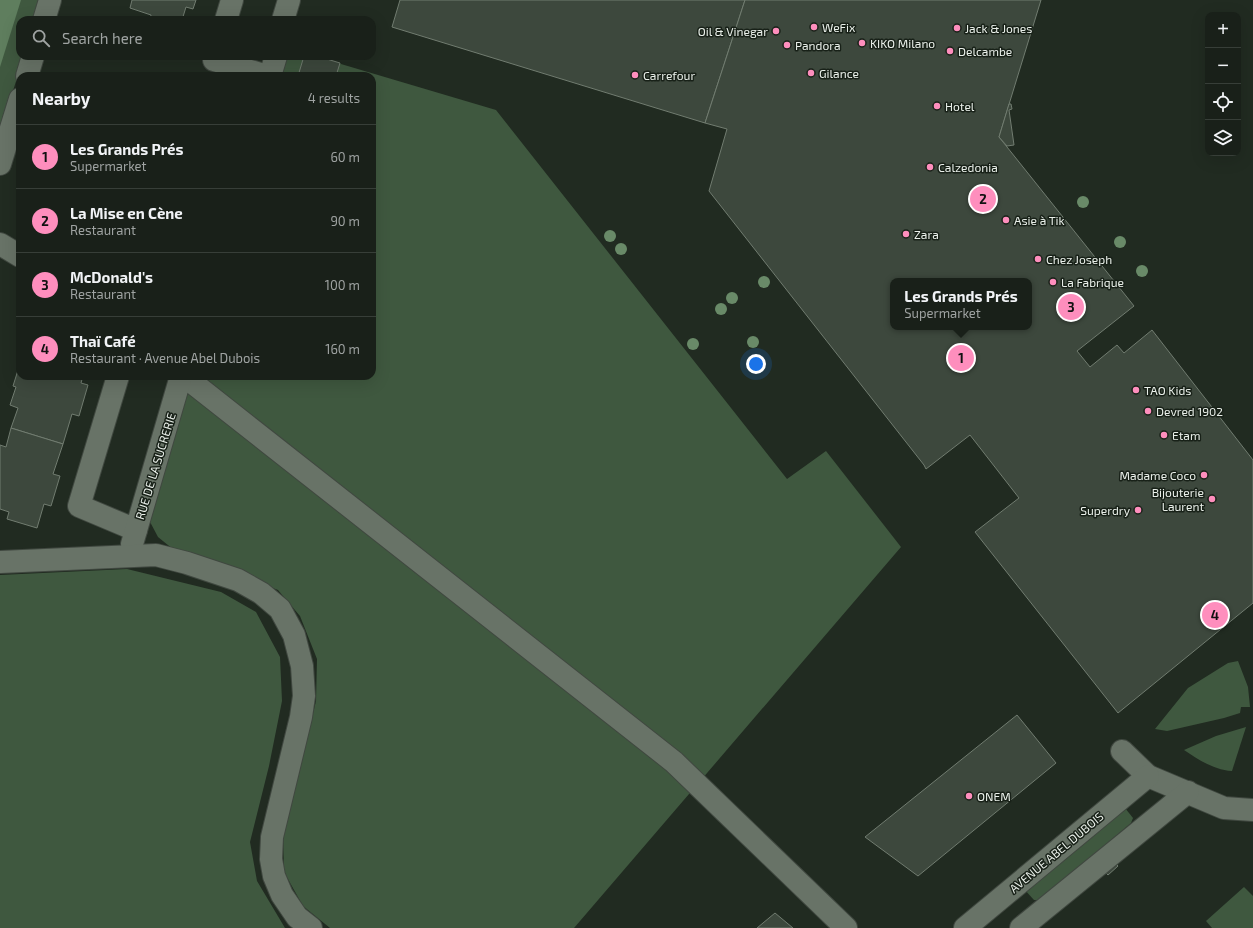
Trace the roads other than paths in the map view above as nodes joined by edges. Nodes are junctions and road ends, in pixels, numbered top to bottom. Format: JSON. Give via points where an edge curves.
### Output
{"nodes":[{"id":1,"x":50,"y":0,"type":"edge"},
{"id":2,"x":232,"y":0,"type":"edge"},
{"id":3,"x":289,"y":0,"type":"edge"},
{"id":4,"x":45,"y":16,"type":"edge"},
{"id":5,"x":227,"y":16,"type":"edge"},
{"id":6,"x":284,"y":16,"type":"edge"},
{"id":7,"x":32,"y":60,"type":"edge"},
{"id":8,"x":275,"y":60,"type":"edge"},
{"id":9,"x":213,"y":64,"type":"edge"},
{"id":10,"x":28,"y":72,"type":"edge"},
{"id":11,"x":249,"y":72,"type":"edge"},
{"id":12,"x":271,"y":72,"type":"edge"},
{"id":13,"x":16,"y":111,"type":"edge"},
{"id":14,"x":0,"y":164,"type":"edge"},
{"id":15,"x":0,"y":244,"type":"edge"},
{"id":16,"x":16,"y":254,"type":"edge"},
{"id":17,"x":117,"y":380,"type":"edge"},
{"id":18,"x":182,"y":380,"type":"edge"},
{"id":19,"x":188,"y":380,"type":"edge"},
{"id":20,"x":136,"y":530,"type":"junction"},
{"id":21,"x":128,"y":556,"type":"junction"},
{"id":22,"x":0,"y":562,"type":"edge"},
{"id":23,"x":1122,"y":750,"type":"dead end"},
{"id":24,"x":1148,"y":776,"type":"junction"},
{"id":25,"x":1188,"y":792,"type":"junction"},
{"id":26,"x":1253,"y":810,"type":"edge"},
{"id":27,"x":297,"y":928,"type":"edge"},
{"id":28,"x":311,"y":928,"type":"edge"},
{"id":29,"x":846,"y":928,"type":"edge"},
{"id":30,"x":964,"y":928,"type":"edge"},
{"id":31,"x":1021,"y":928,"type":"edge"}],
"edges":[{"from":1,"to":4,"type":"street"},
{"from":2,"to":5,"type":"street"},
{"from":3,"to":6,"type":"street"},
{"from":7,"to":10,"type":"street"},
{"from":8,"to":12,"type":"street"},
{"from":9,"to":11,"type":"street"},
{"from":13,"to":14,"type":"street"},
{"from":15,"to":16,"type":"street"},
{"from":17,"to":20,"type":"street","via":[[79,506]]},
{"from":18,"to":20,"type":"street","name":"RUE DE LA SUCRERIE"},
{"from":19,"to":29,"type":"street","via":[[674,762]]},
{"from":20,"to":21,"type":"street","name":"RUE DE LA SUCRERIE"},
{"from":21,"to":22,"type":"street"},
{"from":21,"to":27,"type":"street","via":[[234,588],[255,598],[268,610],[290,656],[296,697],[261,848],[269,890],[290,922]]},
{"from":21,"to":28,"type":"street","via":[[156,555],[238,580],[261,593],[280,609],[294,635],[302,666],[302,717],[272,837],[271,859],[274,876],[282,895],[297,917]]},
{"from":23,"to":24,"type":"street"},
{"from":24,"to":25,"type":"street"},
{"from":24,"to":30,"type":"street","name":"AVENUE ABEL DUBOIS"},
{"from":25,"to":26,"type":"street","via":[[1224,808]]},
{"from":25,"to":31,"type":"street"}]}
